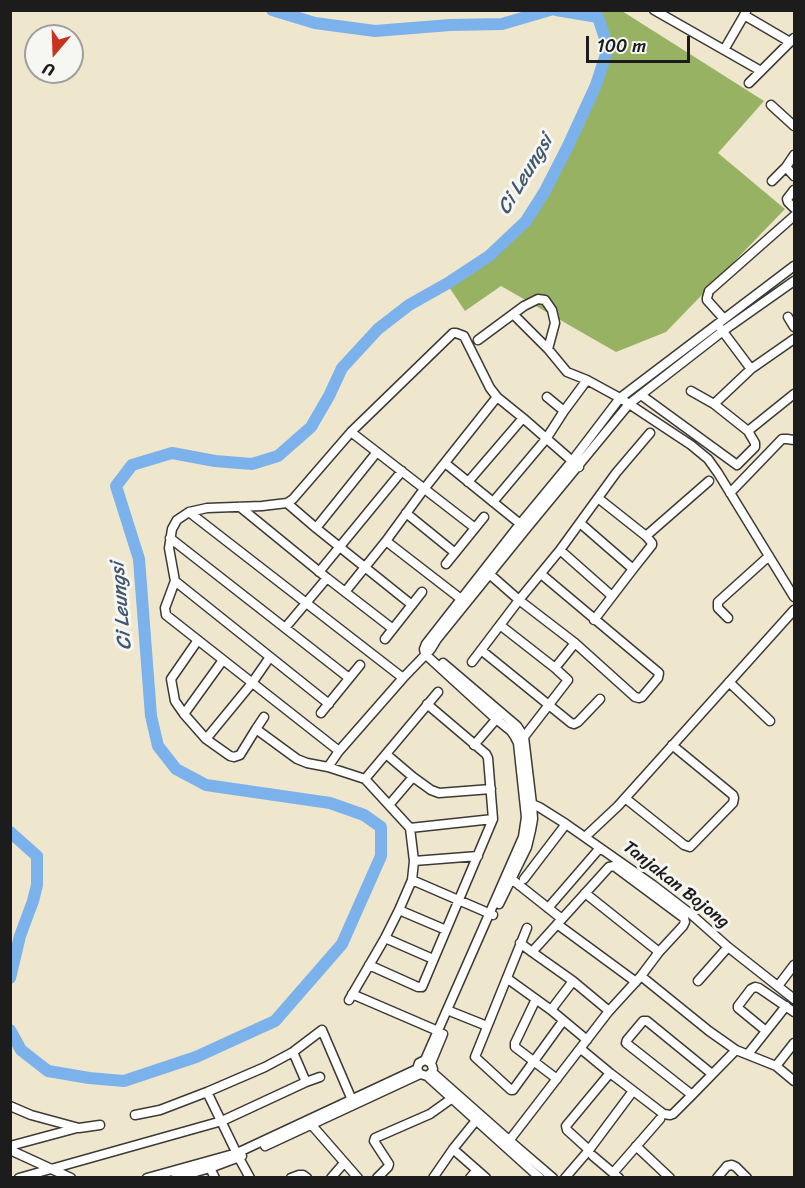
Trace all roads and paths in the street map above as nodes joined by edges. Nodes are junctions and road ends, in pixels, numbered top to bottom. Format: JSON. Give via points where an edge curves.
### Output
{"nodes":[{"id":1,"x":654,"y":10,"type":"edge"},
{"id":2,"x":745,"y":13,"type":"edge"},
{"id":3,"x":793,"y":40,"type":"edge"},
{"id":4,"x":724,"y":50,"type":"junction"},
{"id":5,"x":761,"y":71,"type":"junction"},
{"id":6,"x":749,"y":83,"type":"dead end"},
{"id":7,"x":771,"y":105,"type":"dead end"},
{"id":8,"x":795,"y":126,"type":"edge"},
{"id":9,"x":795,"y":155,"type":"edge"},
{"id":10,"x":786,"y":167,"type":"junction"},
{"id":11,"x":795,"y":176,"type":"edge"},
{"id":12,"x":772,"y":181,"type":"dead end"},
{"id":13,"x":795,"y":190,"type":"edge"},
{"id":14,"x":795,"y":208,"type":"edge"},
{"id":15,"x":795,"y":216,"type":"edge"},
{"id":16,"x":795,"y":266,"type":"edge"},
{"id":17,"x":795,"y":281,"type":"edge"},
{"id":18,"x":513,"y":314,"type":"junction"},
{"id":19,"x":788,"y":317,"type":"dead end"},
{"id":20,"x":721,"y":324,"type":"junction"},
{"id":21,"x":795,"y":327,"type":"edge"},
{"id":22,"x":795,"y":339,"type":"edge"},
{"id":23,"x":478,"y":340,"type":"dead end"},
{"id":24,"x":548,"y":349,"type":"junction"},
{"id":25,"x":751,"y":369,"type":"junction"},
{"id":26,"x":587,"y":380,"type":"junction"},
{"id":27,"x":691,"y":391,"type":"dead end"},
{"id":28,"x":795,"y":394,"type":"edge"},
{"id":29,"x":641,"y":395,"type":"junction"},
{"id":30,"x":497,"y":397,"type":"junction"},
{"id":31,"x":547,"y":397,"type":"dead end"},
{"id":32,"x":620,"y":398,"type":"junction"},
{"id":33,"x":629,"y":404,"type":"junction"},
{"id":34,"x":714,"y":404,"type":"junction"},
{"id":35,"x":564,"y":411,"type":"junction"},
{"id":36,"x":523,"y":418,"type":"junction"},
{"id":37,"x":748,"y":431,"type":"junction"},
{"id":38,"x":351,"y":432,"type":"junction"},
{"id":39,"x":650,"y":433,"type":"dead end"},
{"id":40,"x":546,"y":439,"type":"junction"},
{"id":41,"x":795,"y":440,"type":"edge"},
{"id":42,"x":377,"y":452,"type":"junction"},
{"id":43,"x":445,"y":463,"type":"junction"},
{"id":44,"x":576,"y":464,"type":"junction"},
{"id":45,"x":402,"y":471,"type":"junction"},
{"id":46,"x":709,"y":481,"type":"dead end"},
{"id":47,"x":468,"y":482,"type":"junction"},
{"id":48,"x":424,"y":489,"type":"junction"},
{"id":49,"x":730,"y":493,"type":"junction"},
{"id":50,"x":598,"y":498,"type":"junction"},
{"id":51,"x":494,"y":502,"type":"junction"},
{"id":52,"x":287,"y":503,"type":"junction"},
{"id":53,"x":240,"y":507,"type":"junction"},
{"id":54,"x":189,"y":512,"type":"junction"},
{"id":55,"x":406,"y":513,"type":"junction"},
{"id":56,"x":484,"y":517,"type":"dead end"},
{"id":57,"x":580,"y":523,"type":"junction"},
{"id":58,"x":523,"y":526,"type":"junction"},
{"id":59,"x":316,"y":528,"type":"junction"},
{"id":60,"x":475,"y":528,"type":"junction"},
{"id":61,"x":646,"y":536,"type":"junction"},
{"id":62,"x":170,"y":538,"type":"junction"},
{"id":63,"x":386,"y":541,"type":"junction"},
{"id":64,"x":340,"y":547,"type":"junction"},
{"id":65,"x":560,"y":550,"type":"junction"},
{"id":66,"x":454,"y":552,"type":"junction"},
{"id":67,"x":769,"y":556,"type":"junction"},
{"id":68,"x":446,"y":564,"type":"dead end"},
{"id":69,"x":365,"y":567,"type":"junction"},
{"id":70,"x":633,"y":569,"type":"junction"},
{"id":71,"x":487,"y":572,"type":"junction"},
{"id":72,"x":541,"y":574,"type":"junction"},
{"id":73,"x":323,"y":575,"type":"junction"},
{"id":74,"x":175,"y":581,"type":"junction"},
{"id":75,"x":345,"y":592,"type":"junction"},
{"id":76,"x":422,"y":592,"type":"dead end"},
{"id":77,"x":612,"y":596,"type":"junction"},
{"id":78,"x":795,"y":597,"type":"edge"},
{"id":79,"x":461,"y":599,"type":"junction"},
{"id":80,"x":519,"y":600,"type":"junction"},
{"id":81,"x":306,"y":603,"type":"junction"},
{"id":82,"x":412,"y":605,"type":"junction"},
{"id":83,"x":795,"y":610,"type":"edge"},
{"id":84,"x":728,"y":618,"type":"dead end"},
{"id":85,"x":594,"y":620,"type":"junction"},
{"id":86,"x":500,"y":625,"type":"junction"},
{"id":87,"x":285,"y":628,"type":"junction"},
{"id":88,"x":393,"y":629,"type":"junction"},
{"id":89,"x":386,"y":639,"type":"dead end"},
{"id":90,"x":198,"y":640,"type":"junction"},
{"id":91,"x":575,"y":643,"type":"junction"},
{"id":92,"x":481,"y":650,"type":"junction"},
{"id":93,"x":428,"y":652,"type":"junction"},
{"id":94,"x":270,"y":657,"type":"junction"},
{"id":95,"x":223,"y":660,"type":"junction"},
{"id":96,"x":472,"y":662,"type":"dead end"},
{"id":97,"x":360,"y":665,"type":"dead end"},
{"id":98,"x":555,"y":668,"type":"junction"},
{"id":99,"x":349,"y":678,"type":"junction"},
{"id":100,"x":403,"y":678,"type":"junction"},
{"id":101,"x":729,"y":682,"type":"junction"},
{"id":102,"x":252,"y":683,"type":"junction"},
{"id":103,"x":438,"y":692,"type":"dead end"},
{"id":104,"x":600,"y":699,"type":"dead end"},
{"id":105,"x":329,"y":704,"type":"junction"},
{"id":106,"x":427,"y":705,"type":"junction"},
{"id":107,"x":549,"y":706,"type":"junction"},
{"id":108,"x":321,"y":713,"type":"dead end"},
{"id":109,"x":184,"y":714,"type":"junction"},
{"id":110,"x":499,"y":716,"type":"junction"},
{"id":111,"x":264,"y":717,"type":"dead end"},
{"id":112,"x":770,"y":721,"type":"dead end"},
{"id":113,"x":256,"y":729,"type":"junction"},
{"id":114,"x":524,"y":737,"type":"junction"},
{"id":115,"x":206,"y":739,"type":"junction"},
{"id":116,"x":474,"y":745,"type":"junction"},
{"id":117,"x":672,"y":745,"type":"junction"},
{"id":118,"x":339,"y":751,"type":"junction"},
{"id":119,"x":386,"y":754,"type":"junction"},
{"id":120,"x":327,"y":766,"type":"junction"},
{"id":121,"x":413,"y":777,"type":"junction"},
{"id":122,"x":365,"y":779,"type":"junction"},
{"id":123,"x":491,"y":789,"type":"junction"},
{"id":124,"x":625,"y":798,"type":"junction"},
{"id":125,"x":389,"y":805,"type":"junction"},
{"id":126,"x":528,"y":805,"type":"junction"},
{"id":127,"x":493,"y":819,"type":"junction"},
{"id":128,"x":566,"y":824,"type":"junction"},
{"id":129,"x":410,"y":828,"type":"junction"},
{"id":130,"x":585,"y":837,"type":"junction"},
{"id":131,"x":598,"y":849,"type":"dead end"},
{"id":132,"x":478,"y":856,"type":"junction"},
{"id":133,"x":414,"y":861,"type":"junction"},
{"id":134,"x":509,"y":877,"type":"junction"},
{"id":135,"x":524,"y":879,"type":"dead end"},
{"id":136,"x":412,"y":880,"type":"junction"},
{"id":137,"x":585,"y":893,"type":"junction"},
{"id":138,"x":459,"y":901,"type":"junction"},
{"id":139,"x":548,"y":908,"type":"junction"},
{"id":140,"x":399,"y":910,"type":"junction"},
{"id":141,"x":491,"y":915,"type":"junction"},
{"id":142,"x":559,"y":921,"type":"junction"},
{"id":143,"x":527,"y":928,"type":"dead end"},
{"id":144,"x":446,"y":930,"type":"junction"},
{"id":145,"x":385,"y":938,"type":"junction"},
{"id":146,"x":520,"y":943,"type":"junction"},
{"id":147,"x":728,"y":946,"type":"junction"},
{"id":148,"x":659,"y":951,"type":"junction"},
{"id":149,"x":532,"y":952,"type":"junction"},
{"id":150,"x":433,"y":959,"type":"junction"},
{"id":151,"x":369,"y":965,"type":"junction"},
{"id":152,"x":795,"y":965,"type":"edge"},
{"id":153,"x":508,"y":979,"type":"junction"},
{"id":154,"x":638,"y":979,"type":"junction"},
{"id":155,"x":573,"y":981,"type":"junction"},
{"id":156,"x":698,"y":981,"type":"dead end"},
{"id":157,"x":777,"y":986,"type":"junction"},
{"id":158,"x":536,"y":999,"type":"junction"},
{"id":159,"x":795,"y":999,"type":"edge"},
{"id":160,"x":786,"y":1006,"type":"junction"},
{"id":161,"x":550,"y":1010,"type":"junction"},
{"id":162,"x":450,"y":1011,"type":"junction"},
{"id":163,"x":609,"y":1011,"type":"junction"},
{"id":164,"x":795,"y":1012,"type":"edge"},
{"id":165,"x":563,"y":1021,"type":"junction"},
{"id":166,"x":488,"y":1026,"type":"junction"},
{"id":167,"x":438,"y":1031,"type":"junction"},
{"id":168,"x":766,"y":1031,"type":"junction"},
{"id":169,"x":587,"y":1040,"type":"junction"},
{"id":170,"x":795,"y":1043,"type":"edge"},
{"id":171,"x":581,"y":1049,"type":"junction"},
{"id":172,"x":736,"y":1050,"type":"junction"},
{"id":173,"x":293,"y":1052,"type":"junction"},
{"id":174,"x":747,"y":1054,"type":"junction"},
{"id":175,"x":534,"y":1061,"type":"junction"},
{"id":176,"x":776,"y":1066,"type":"junction"},
{"id":177,"x":425,"y":1069,"type":"junction"},
{"id":178,"x":610,"y":1073,"type":"junction"},
{"id":179,"x":712,"y":1074,"type":"junction"},
{"id":180,"x":320,"y":1077,"type":"dead end"},
{"id":181,"x":557,"y":1080,"type":"junction"},
{"id":182,"x":795,"y":1081,"type":"edge"},
{"id":183,"x":306,"y":1082,"type":"junction"},
{"id":184,"x":633,"y":1091,"type":"junction"},
{"id":185,"x":207,"y":1092,"type":"junction"},
{"id":186,"x":692,"y":1095,"type":"junction"},
{"id":187,"x":452,"y":1099,"type":"junction"},
{"id":188,"x":352,"y":1100,"type":"junction"},
{"id":189,"x":10,"y":1106,"type":"edge"},
{"id":190,"x":135,"y":1115,"type":"dead end"},
{"id":191,"x":478,"y":1118,"type":"junction"},
{"id":192,"x":660,"y":1119,"type":"dead end"},
{"id":193,"x":222,"y":1121,"type":"junction"},
{"id":194,"x":310,"y":1123,"type":"junction"},
{"id":195,"x":100,"y":1125,"type":"dead end"},
{"id":196,"x":79,"y":1128,"type":"junction"},
{"id":197,"x":507,"y":1144,"type":"junction"},
{"id":198,"x":636,"y":1146,"type":"junction"},
{"id":199,"x":10,"y":1148,"type":"edge"},
{"id":200,"x":453,"y":1149,"type":"junction"},
{"id":201,"x":591,"y":1153,"type":"junction"},
{"id":202,"x":238,"y":1155,"type":"junction"},
{"id":203,"x":344,"y":1162,"type":"junction"},
{"id":204,"x":49,"y":1168,"type":"junction"},
{"id":205,"x":210,"y":1168,"type":"junction"},
{"id":206,"x":477,"y":1170,"type":"junction"},
{"id":207,"x":616,"y":1175,"type":"edge"},
{"id":208,"x":19,"y":1178,"type":"edge"},
{"id":209,"x":71,"y":1178,"type":"edge"},
{"id":210,"x":147,"y":1178,"type":"edge"},
{"id":211,"x":175,"y":1178,"type":"edge"},
{"id":212,"x":215,"y":1178,"type":"edge"},
{"id":213,"x":250,"y":1178,"type":"edge"},
{"id":214,"x":291,"y":1178,"type":"edge"},
{"id":215,"x":307,"y":1178,"type":"edge"},
{"id":216,"x":332,"y":1178,"type":"edge"},
{"id":217,"x":358,"y":1178,"type":"edge"},
{"id":218,"x":377,"y":1178,"type":"edge"},
{"id":219,"x":433,"y":1178,"type":"edge"},
{"id":220,"x":470,"y":1178,"type":"edge"},
{"id":221,"x":486,"y":1178,"type":"edge"},
{"id":222,"x":540,"y":1178,"type":"edge"},
{"id":223,"x":554,"y":1178,"type":"edge"},
{"id":224,"x":566,"y":1178,"type":"edge"},
{"id":225,"x":670,"y":1178,"type":"edge"},
{"id":226,"x":717,"y":1178,"type":"edge"},
{"id":227,"x":747,"y":1178,"type":"edge"}],
"edges":[{"from":1,"to":4,"type":"street"},
{"from":2,"to":3,"type":"street"},
{"from":2,"to":4,"type":"street"},
{"from":3,"to":5,"type":"street"},
{"from":4,"to":5,"type":"street"},
{"from":5,"to":6,"type":"street"},
{"from":7,"to":8,"type":"street"},
{"from":9,"to":10,"type":"street"},
{"from":10,"to":11,"type":"street"},
{"from":10,"to":12,"type":"street"},
{"from":13,"to":14,"type":"street","via":[[787,201]]},
{"from":15,"to":20,"type":"street","via":[[710,291],[707,300]]},
{"from":16,"to":20,"type":"street"},
{"from":17,"to":20,"type":"street"},
{"from":18,"to":23,"type":"street"},
{"from":18,"to":24,"type":"street"},
{"from":18,"to":24,"type":"street","via":[[538,299],[545,300],[555,323]]},
{"from":19,"to":21,"type":"street"},
{"from":20,"to":25,"type":"street"},
{"from":20,"to":29,"type":"street"},
{"from":20,"to":32,"type":"street"},
{"from":22,"to":25,"type":"street"},
{"from":24,"to":26,"type":"street","via":[[567,372]]},
{"from":25,"to":34,"type":"street"},
{"from":26,"to":32,"type":"street"},
{"from":26,"to":35,"type":"street"},
{"from":27,"to":34,"type":"street"},
{"from":28,"to":37,"type":"street"},
{"from":29,"to":33,"type":"street"},
{"from":29,"to":37,"type":"street","via":[[737,465],[755,447]]},
{"from":30,"to":36,"type":"street"},
{"from":30,"to":38,"type":"street","via":[[464,336],[453,333]]},
{"from":30,"to":43,"type":"street"},
{"from":31,"to":35,"type":"street"},
{"from":32,"to":33,"type":"street"},
{"from":32,"to":44,"type":"street"},
{"from":33,"to":44,"type":"street"},
{"from":33,"to":49,"type":"street","via":[[708,459]]},
{"from":34,"to":37,"type":"street"},
{"from":35,"to":40,"type":"street"},
{"from":36,"to":40,"type":"street"},
{"from":36,"to":47,"type":"street"},
{"from":38,"to":42,"type":"street"},
{"from":38,"to":52,"type":"street"},
{"from":39,"to":50,"type":"street"},
{"from":40,"to":44,"type":"street"},
{"from":40,"to":51,"type":"street"},
{"from":41,"to":49,"type":"street","via":[[782,440]]},
{"from":42,"to":45,"type":"street"},
{"from":42,"to":59,"type":"street"},
{"from":43,"to":47,"type":"street"},
{"from":43,"to":48,"type":"street"},
{"from":44,"to":58,"type":"street"},
{"from":45,"to":48,"type":"street"},
{"from":45,"to":64,"type":"street"},
{"from":46,"to":61,"type":"street"},
{"from":47,"to":51,"type":"street"},
{"from":48,"to":55,"type":"street"},
{"from":48,"to":60,"type":"street"},
{"from":49,"to":67,"type":"street"},
{"from":50,"to":57,"type":"street"},
{"from":50,"to":61,"type":"street"},
{"from":51,"to":58,"type":"street"},
{"from":52,"to":53,"type":"street"},
{"from":52,"to":59,"type":"street"},
{"from":53,"to":54,"type":"street"},
{"from":53,"to":73,"type":"street"},
{"from":54,"to":62,"type":"street","via":[[177,520]]},
{"from":54,"to":81,"type":"street"},
{"from":55,"to":63,"type":"street"},
{"from":55,"to":66,"type":"street"},
{"from":56,"to":60,"type":"street"},
{"from":57,"to":65,"type":"street"},
{"from":57,"to":70,"type":"street"},
{"from":58,"to":71,"type":"street"},
{"from":59,"to":64,"type":"street"},
{"from":60,"to":66,"type":"street"},
{"from":61,"to":70,"type":"street","via":[[652,545]]},
{"from":62,"to":74,"type":"street"},
{"from":62,"to":87,"type":"street"},
{"from":63,"to":69,"type":"street"},
{"from":63,"to":79,"type":"street"},
{"from":64,"to":69,"type":"street"},
{"from":64,"to":73,"type":"street"},
{"from":65,"to":72,"type":"street"},
{"from":65,"to":77,"type":"street"},
{"from":66,"to":68,"type":"street"},
{"from":67,"to":78,"type":"street"},
{"from":67,"to":84,"type":"street","via":[[718,602],[718,608]]},
{"from":69,"to":75,"type":"street"},
{"from":69,"to":82,"type":"street"},
{"from":70,"to":77,"type":"street"},
{"from":71,"to":79,"type":"street"},
{"from":71,"to":80,"type":"street"},
{"from":71,"to":93,"type":"street"},
{"from":72,"to":80,"type":"street"},
{"from":72,"to":85,"type":"street"},
{"from":73,"to":75,"type":"street"},
{"from":73,"to":81,"type":"street"},
{"from":74,"to":90,"type":"street","via":[[164,612]]},
{"from":74,"to":94,"type":"street"},
{"from":75,"to":88,"type":"street"},
{"from":76,"to":82,"type":"street"},
{"from":77,"to":85,"type":"street"},
{"from":79,"to":93,"type":"street","via":[[426,644],[424,649]]},
{"from":80,"to":86,"type":"street"},
{"from":80,"to":91,"type":"street"},
{"from":81,"to":87,"type":"street"},
{"from":81,"to":100,"type":"street"},
{"from":82,"to":88,"type":"street"},
{"from":83,"to":101,"type":"street"},
{"from":85,"to":91,"type":"street","via":[[657,671],[658,678],[637,698]]},
{"from":86,"to":92,"type":"street"},
{"from":86,"to":98,"type":"street"},
{"from":87,"to":99,"type":"street"},
{"from":88,"to":89,"type":"street"},
{"from":90,"to":95,"type":"street"},
{"from":90,"to":109,"type":"street","via":[[171,679],[175,701]]},
{"from":91,"to":98,"type":"street"},
{"from":92,"to":96,"type":"street"},
{"from":92,"to":107,"type":"street"},
{"from":93,"to":100,"type":"street"},
{"from":93,"to":110,"type":"street"},
{"from":94,"to":102,"type":"street"},
{"from":94,"to":105,"type":"street"},
{"from":95,"to":102,"type":"street"},
{"from":95,"to":109,"type":"street"},
{"from":97,"to":99,"type":"street"},
{"from":98,"to":107,"type":"street","via":[[568,682]]},
{"from":99,"to":105,"type":"street"},
{"from":100,"to":118,"type":"street"},
{"from":101,"to":112,"type":"street"},
{"from":101,"to":117,"type":"street"},
{"from":102,"to":115,"type":"street"},
{"from":102,"to":118,"type":"street"},
{"from":103,"to":106,"type":"street"},
{"from":104,"to":107,"type":"street","via":[[574,724]]},
{"from":105,"to":108,"type":"street"},
{"from":106,"to":116,"type":"street"},
{"from":106,"to":119,"type":"street"},
{"from":107,"to":114,"type":"street"},
{"from":109,"to":115,"type":"street"},
{"from":110,"to":114,"type":"street","via":[[517,726]]},
{"from":110,"to":116,"type":"street"},
{"from":110,"to":126,"type":"street","via":[[518,743]]},
{"from":111,"to":113,"type":"street"},
{"from":113,"to":115,"type":"street","via":[[237,757]]},
{"from":113,"to":120,"type":"street","via":[[297,759]]},
{"from":114,"to":126,"type":"street"},
{"from":116,"to":123,"type":"street","via":[[488,758]]},
{"from":117,"to":124,"type":"street"},
{"from":117,"to":124,"type":"street","via":[[733,795],[733,803],[690,847]]},
{"from":118,"to":120,"type":"street"},
{"from":119,"to":121,"type":"street"},
{"from":119,"to":122,"type":"street"},
{"from":120,"to":122,"type":"street"},
{"from":121,"to":123,"type":"street","via":[[440,794]]},
{"from":121,"to":125,"type":"street"},
{"from":122,"to":125,"type":"street"},
{"from":123,"to":127,"type":"street"},
{"from":124,"to":130,"type":"street"},
{"from":125,"to":129,"type":"street"},
{"from":126,"to":128,"type":"street","name":"Tanjakan Bojong","via":[[539,807]]},
{"from":126,"to":134,"type":"street","via":[[523,837]]},
{"from":127,"to":129,"type":"street"},
{"from":127,"to":132,"type":"street"},
{"from":128,"to":130,"type":"street","name":"Tanjakan Bojong"},
{"from":128,"to":135,"type":"street"},
{"from":129,"to":133,"type":"street"},
{"from":130,"to":147,"type":"street","name":"Tanjakan Bojong","via":[[653,885]]},
{"from":131,"to":139,"type":"street"},
{"from":132,"to":133,"type":"street"},
{"from":132,"to":138,"type":"street"},
{"from":133,"to":136,"type":"street"},
{"from":134,"to":139,"type":"street"},
{"from":134,"to":141,"type":"street"},
{"from":136,"to":138,"type":"street"},
{"from":136,"to":140,"type":"street"},
{"from":137,"to":142,"type":"street"},
{"from":137,"to":148,"type":"street"},
{"from":137,"to":148,"type":"street","via":[[614,866],[684,918],[683,926]]},
{"from":138,"to":141,"type":"street"},
{"from":138,"to":144,"type":"street"},
{"from":139,"to":142,"type":"street"},
{"from":140,"to":144,"type":"street"},
{"from":140,"to":145,"type":"street"},
{"from":141,"to":162,"type":"street"},
{"from":142,"to":149,"type":"street"},
{"from":142,"to":154,"type":"street"},
{"from":143,"to":146,"type":"street"},
{"from":144,"to":150,"type":"street"},
{"from":145,"to":150,"type":"street"},
{"from":145,"to":151,"type":"street"},
{"from":146,"to":149,"type":"street"},
{"from":146,"to":153,"type":"street"},
{"from":147,"to":156,"type":"street"},
{"from":147,"to":157,"type":"street","name":"Tanjakan Bojong"},
{"from":148,"to":154,"type":"street"},
{"from":149,"to":155,"type":"street"},
{"from":150,"to":151,"type":"street","via":[[420,988]]},
{"from":151,"to":167,"type":"street","via":[[350,997]]},
{"from":152,"to":157,"type":"street"},
{"from":153,"to":158,"type":"street"},
{"from":153,"to":166,"type":"street"},
{"from":154,"to":163,"type":"street"},
{"from":154,"to":172,"type":"street"},
{"from":155,"to":161,"type":"street"},
{"from":155,"to":163,"type":"street"},
{"from":157,"to":159,"type":"street","name":"Tanjakan Bojong"},
{"from":158,"to":161,"type":"street"},
{"from":158,"to":175,"type":"street","via":[[514,1045]]},
{"from":160,"to":164,"type":"street"},
{"from":160,"to":168,"type":"street"},
{"from":160,"to":168,"type":"street","via":[[759,988],[751,989],[738,1008]]},
{"from":161,"to":165,"type":"street"},
{"from":162,"to":166,"type":"street"},
{"from":162,"to":167,"type":"street"},
{"from":162,"to":177,"type":"street"},
{"from":163,"to":169,"type":"street"},
{"from":165,"to":169,"type":"street"},
{"from":165,"to":175,"type":"street"},
{"from":166,"to":175,"type":"street","via":[[475,1057],[511,1090]]},
{"from":167,"to":177,"type":"street"},
{"from":168,"to":174,"type":"street"},
{"from":169,"to":171,"type":"street"},
{"from":170,"to":176,"type":"street"},
{"from":171,"to":178,"type":"street"},
{"from":171,"to":181,"type":"street"},
{"from":172,"to":174,"type":"street"},
{"from":172,"to":179,"type":"street"},
{"from":173,"to":183,"type":"street"},
{"from":173,"to":185,"type":"street"},
{"from":173,"to":188,"type":"street","via":[[322,1030]]},
{"from":174,"to":176,"type":"street"},
{"from":175,"to":181,"type":"street"},
{"from":176,"to":182,"type":"street"},
{"from":177,"to":187,"type":"street"},
{"from":177,"to":188,"type":"street"},
{"from":177,"to":191,"type":"street"},
{"from":177,"to":194,"type":"street"},
{"from":178,"to":184,"type":"street"},
{"from":178,"to":201,"type":"street","via":[[566,1126]]},
{"from":179,"to":186,"type":"street"},
{"from":179,"to":186,"type":"street","via":[[643,1022],[626,1043]]},
{"from":180,"to":183,"type":"street"},
{"from":181,"to":197,"type":"street"},
{"from":183,"to":193,"type":"street"},
{"from":184,"to":186,"type":"street","via":[[666,1115],[673,1114]]},
{"from":184,"to":201,"type":"street"},
{"from":185,"to":190,"type":"street"},
{"from":185,"to":193,"type":"street"},
{"from":187,"to":191,"type":"street"},
{"from":187,"to":218,"type":"street","via":[[430,1114],[375,1138],[389,1164]]},
{"from":188,"to":194,"type":"street"},
{"from":189,"to":196,"type":"street"},
{"from":191,"to":197,"type":"street"},
{"from":191,"to":200,"type":"street"},
{"from":192,"to":198,"type":"street"},
{"from":193,"to":202,"type":"street"},
{"from":193,"to":204,"type":"street"},
{"from":194,"to":202,"type":"street"},
{"from":194,"to":203,"type":"street"},
{"from":195,"to":196,"type":"street"},
{"from":196,"to":199,"type":"street"},
{"from":197,"to":222,"type":"street"},
{"from":197,"to":223,"type":"street"},
{"from":198,"to":207,"type":"street"},
{"from":198,"to":225,"type":"street"},
{"from":199,"to":204,"type":"street"},
{"from":200,"to":206,"type":"street"},
{"from":200,"to":219,"type":"street"},
{"from":201,"to":207,"type":"street"},
{"from":201,"to":224,"type":"street"},
{"from":202,"to":205,"type":"street"},
{"from":202,"to":210,"type":"street"},
{"from":202,"to":213,"type":"street"},
{"from":203,"to":216,"type":"street"},
{"from":203,"to":217,"type":"street"},
{"from":204,"to":208,"type":"street"},
{"from":204,"to":209,"type":"street"},
{"from":205,"to":211,"type":"street"},
{"from":205,"to":212,"type":"street"},
{"from":206,"to":220,"type":"street"},
{"from":206,"to":221,"type":"street"},
{"from":214,"to":215,"type":"street"},
{"from":226,"to":227,"type":"street","via":[[732,1165]]}]}
